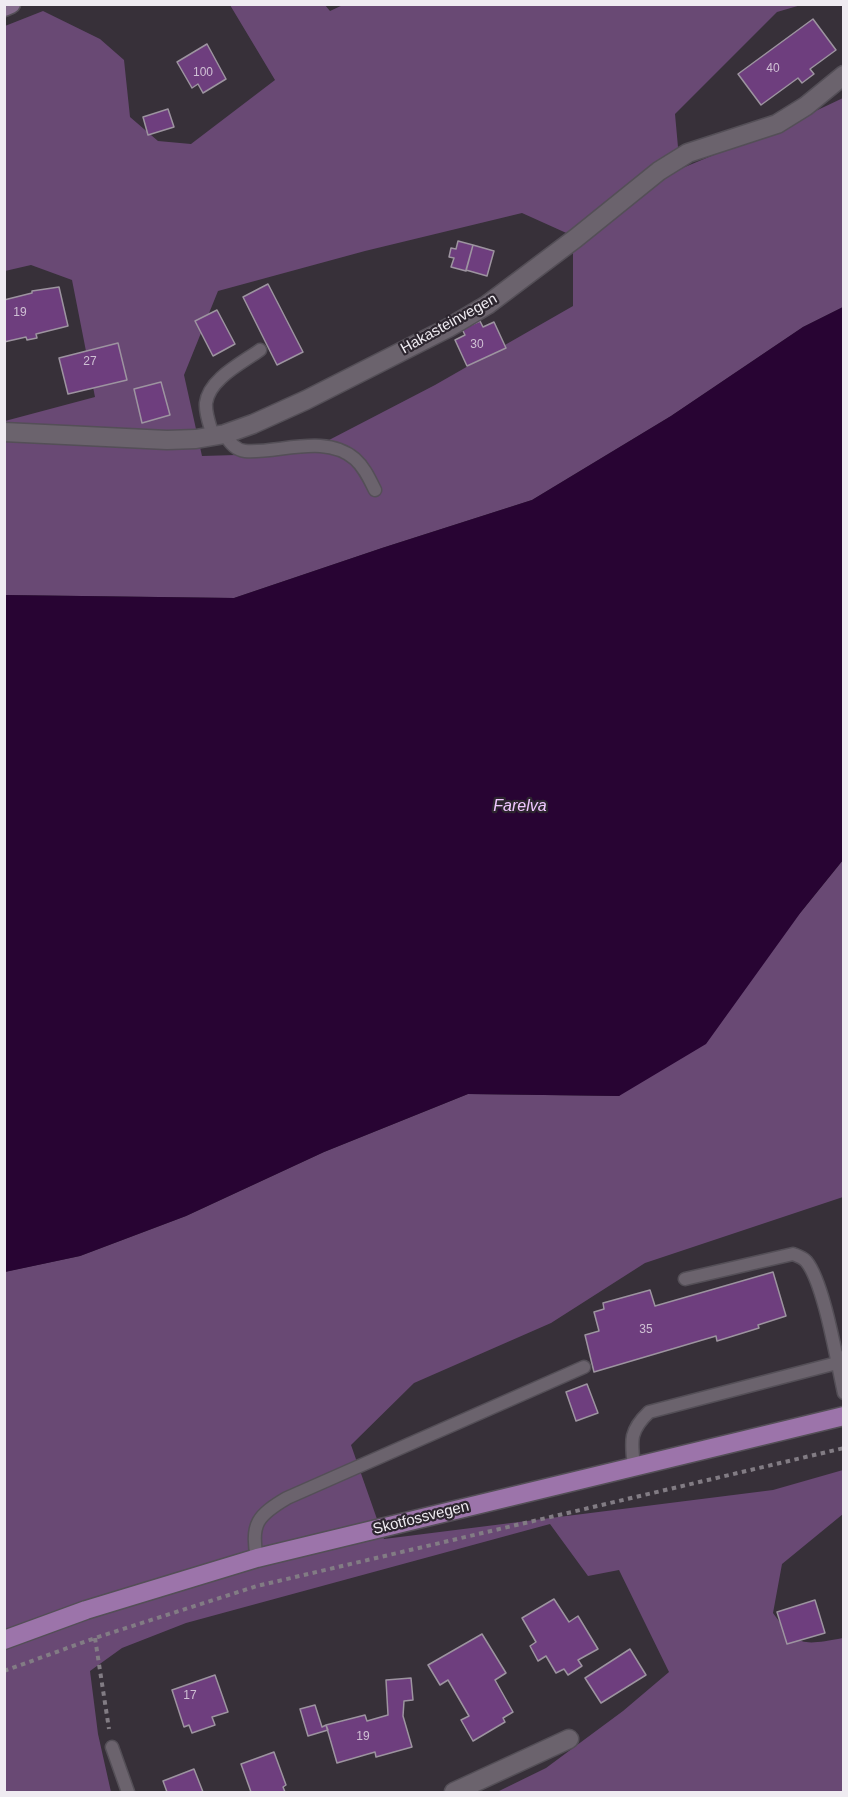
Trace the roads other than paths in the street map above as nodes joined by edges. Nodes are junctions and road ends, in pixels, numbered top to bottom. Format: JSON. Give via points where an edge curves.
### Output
{"nodes":[{"id":1,"x":11,"y":4,"type":"edge"},
{"id":2,"x":4,"y":7,"type":"edge"},
{"id":3,"x":843,"y":75,"type":"edge"},
{"id":4,"x":260,"y":350,"type":"dead end"},
{"id":5,"x":4,"y":432,"type":"edge"},
{"id":6,"x":219,"y":435,"type":"junction"},
{"id":7,"x":375,"y":490,"type":"dead end"},
{"id":8,"x":685,"y":1279,"type":"dead end"},
{"id":9,"x":840,"y":1360,"type":"edge"},
{"id":10,"x":584,"y":1367,"type":"dead end"},
{"id":11,"x":843,"y":1393,"type":"edge"},
{"id":12,"x":843,"y":1416,"type":"edge"},
{"id":13,"x":634,"y":1466,"type":"junction"},
{"id":14,"x":257,"y":1558,"type":"junction"},
{"id":15,"x":4,"y":1640,"type":"edge"},
{"id":16,"x":569,"y":1739,"type":"dead end"},
{"id":17,"x":112,"y":1747,"type":"road end"},
{"id":18,"x":128,"y":1792,"type":"edge"},
{"id":19,"x":454,"y":1792,"type":"edge"}],
"edges":[{"from":1,"to":2,"type":"street"},
{"from":3,"to":6,"type":"street","name":"Hakasteinvegen","via":[[777,124],[688,153],[659,171],[527,276],[448,328],[306,400]]},
{"from":4,"to":6,"type":"lane","via":[[209,391],[207,416]]},
{"from":5,"to":6,"type":"street","name":"Hakasteinvegen","via":[[167,440]]},
{"from":6,"to":7,"type":"lane","via":[[244,451],[308,445],[342,452],[360,464]]},
{"from":8,"to":9,"type":"lane","via":[[793,1254],[804,1259],[821,1293]]},
{"from":9,"to":11,"type":"lane"},
{"from":9,"to":13,"type":"lane","via":[[649,1412],[633,1432]]},
{"from":10,"to":14,"type":"lane","via":[[286,1498],[258,1520],[253,1540]]},
{"from":12,"to":13,"type":"main road","name":"Skotfossvegen"},
{"from":13,"to":14,"type":"main road","name":"Skotfossvegen"},
{"from":14,"to":15,"type":"main road","name":"Skotfossvegen","via":[[86,1610]]},
{"from":16,"to":19,"type":"street"},
{"from":17,"to":18,"type":"lane"}]}
